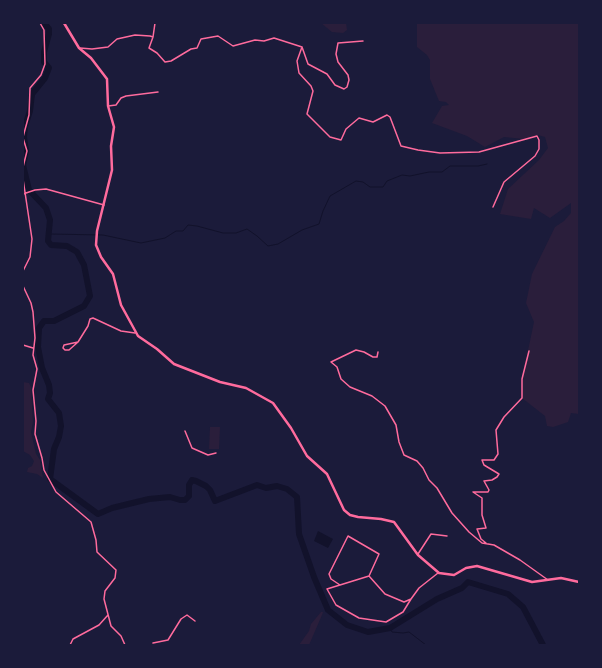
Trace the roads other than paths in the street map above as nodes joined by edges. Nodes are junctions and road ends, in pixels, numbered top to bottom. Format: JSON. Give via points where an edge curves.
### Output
{"nodes":[{"id":1,"x":40,"y":23,"type":"edge"},
{"id":2,"x":64,"y":23,"type":"edge"},
{"id":3,"x":155,"y":23,"type":"edge"},
{"id":4,"x":153,"y":37,"type":"junction"},
{"id":5,"x":363,"y":42,"type":"dead end"},
{"id":6,"x":302,"y":47,"type":"junction"},
{"id":7,"x":79,"y":48,"type":"junction"},
{"id":8,"x":158,"y":92,"type":"dead end"},
{"id":9,"x":108,"y":106,"type":"junction"},
{"id":10,"x":23,"y":138,"type":"edge"},
{"id":11,"x":24,"y":194,"type":"edge"},
{"id":12,"x":104,"y":205,"type":"junction"},
{"id":13,"x":493,"y":207,"type":"dead end"},
{"id":14,"x":23,"y":271,"type":"edge"},
{"id":15,"x":23,"y":286,"type":"edge"},
{"id":16,"x":135,"y":334,"type":"junction"},
{"id":17,"x":78,"y":342,"type":"junction"},
{"id":18,"x":23,"y":345,"type":"edge"},
{"id":19,"x":33,"y":348,"type":"junction"},
{"id":20,"x":529,"y":351,"type":"dead end"},
{"id":21,"x":378,"y":352,"type":"dead end"},
{"id":22,"x":185,"y":431,"type":"dead end"},
{"id":23,"x":216,"y":453,"type":"dead end"},
{"id":24,"x":447,"y":536,"type":"dead end"},
{"id":25,"x":486,"y":543,"type":"junction"},
{"id":26,"x":418,"y":556,"type":"junction"},
{"id":27,"x":439,"y":572,"type":"junction"},
{"id":28,"x":369,"y":576,"type":"junction"},
{"id":29,"x":548,"y":580,"type":"junction"},
{"id":30,"x":579,"y":582,"type":"edge"},
{"id":31,"x":411,"y":599,"type":"junction"},
{"id":32,"x":108,"y":615,"type":"junction"},
{"id":33,"x":195,"y":621,"type":"dead end"},
{"id":34,"x":153,"y":643,"type":"dead end"},
{"id":35,"x":70,"y":645,"type":"edge"},
{"id":36,"x":125,"y":645,"type":"edge"}],
"edges":[{"from":1,"to":10,"type":"street","via":[[44,30],[45,64],[41,75],[30,88],[29,115]]},
{"from":2,"to":7,"type":"main road"},
{"from":3,"to":4,"type":"street"},
{"from":4,"to":6,"type":"street","via":[[149,48],[165,62],[197,48],[201,39],[218,36],[233,46],[274,38]]},
{"from":4,"to":7,"type":"street","via":[[135,35],[117,39],[108,47],[92,50]]},
{"from":5,"to":6,"type":"street","via":[[338,44],[338,62],[349,80],[344,89],[335,84],[327,74],[308,64]]},
{"from":6,"to":13,"type":"street","via":[[297,60],[299,73],[313,91],[307,114],[330,137],[341,140],[346,129],[359,118],[373,122],[387,115],[392,121],[401,146],[418,150],[440,153],[479,152],[537,136],[539,148],[535,156],[504,182]]},
{"from":7,"to":9,"type":"main road","via":[[91,58],[107,79]]},
{"from":8,"to":9,"type":"street","via":[[126,96],[116,105]]},
{"from":9,"to":12,"type":"main road","via":[[114,127],[111,146],[112,170]]},
{"from":10,"to":11,"type":"street","via":[[27,151],[23,167]]},
{"from":11,"to":12,"type":"street","via":[[46,189]]},
{"from":11,"to":14,"type":"street","via":[[28,205],[31,246],[30,257]]},
{"from":12,"to":16,"type":"main road","via":[[97,231],[97,251],[112,274],[121,305]]},
{"from":15,"to":19,"type":"street","via":[[31,303],[35,338]]},
{"from":16,"to":17,"type":"street","via":[[93,318],[90,319]]},
{"from":16,"to":26,"type":"main road","via":[[174,364],[220,382],[246,388],[273,403],[307,456],[327,474],[344,510],[358,517],[394,522]]},
{"from":17,"to":17,"type":"street","via":[[69,350],[63,348],[64,345]]},
{"from":18,"to":19,"type":"street"},
{"from":19,"to":32,"type":"street","via":[[37,369],[33,390],[35,434],[44,470],[56,492],[91,522],[97,552],[116,570],[116,575],[105,591]]},
{"from":20,"to":25,"type":"street","via":[[522,379],[522,398],[496,430],[498,454],[494,460],[482,460],[484,465],[499,474],[492,480],[484,480],[488,492],[473,492],[482,498],[482,515],[486,528],[477,529],[481,539]]},
{"from":21,"to":25,"type":"street","via":[[373,358],[356,350],[332,362],[337,367],[341,379],[350,387],[372,396],[385,406],[396,425],[404,455],[417,461],[424,468],[452,513],[476,539]]},
{"from":22,"to":23,"type":"street","via":[[192,448],[208,455]]},
{"from":24,"to":26,"type":"street","via":[[431,534]]},
{"from":25,"to":29,"type":"street","via":[[520,560]]},
{"from":26,"to":27,"type":"main road"},
{"from":27,"to":29,"type":"main road","via":[[454,575],[466,568],[477,566],[532,582]]},
{"from":27,"to":31,"type":"street","via":[[419,588]]},
{"from":28,"to":28,"type":"street","via":[[340,585],[331,579],[329,574],[348,536],[379,554]]},
{"from":28,"to":31,"type":"street","via":[[385,594],[404,602]]},
{"from":28,"to":31,"type":"street","via":[[327,589],[336,605],[359,618],[386,622],[403,612]]},
{"from":29,"to":30,"type":"main road","via":[[561,578]]},
{"from":32,"to":35,"type":"street","via":[[99,625],[73,639]]},
{"from":32,"to":36,"type":"street","via":[[110,626],[121,636]]},
{"from":33,"to":34,"type":"street","via":[[187,615],[181,619],[168,640]]}]}
